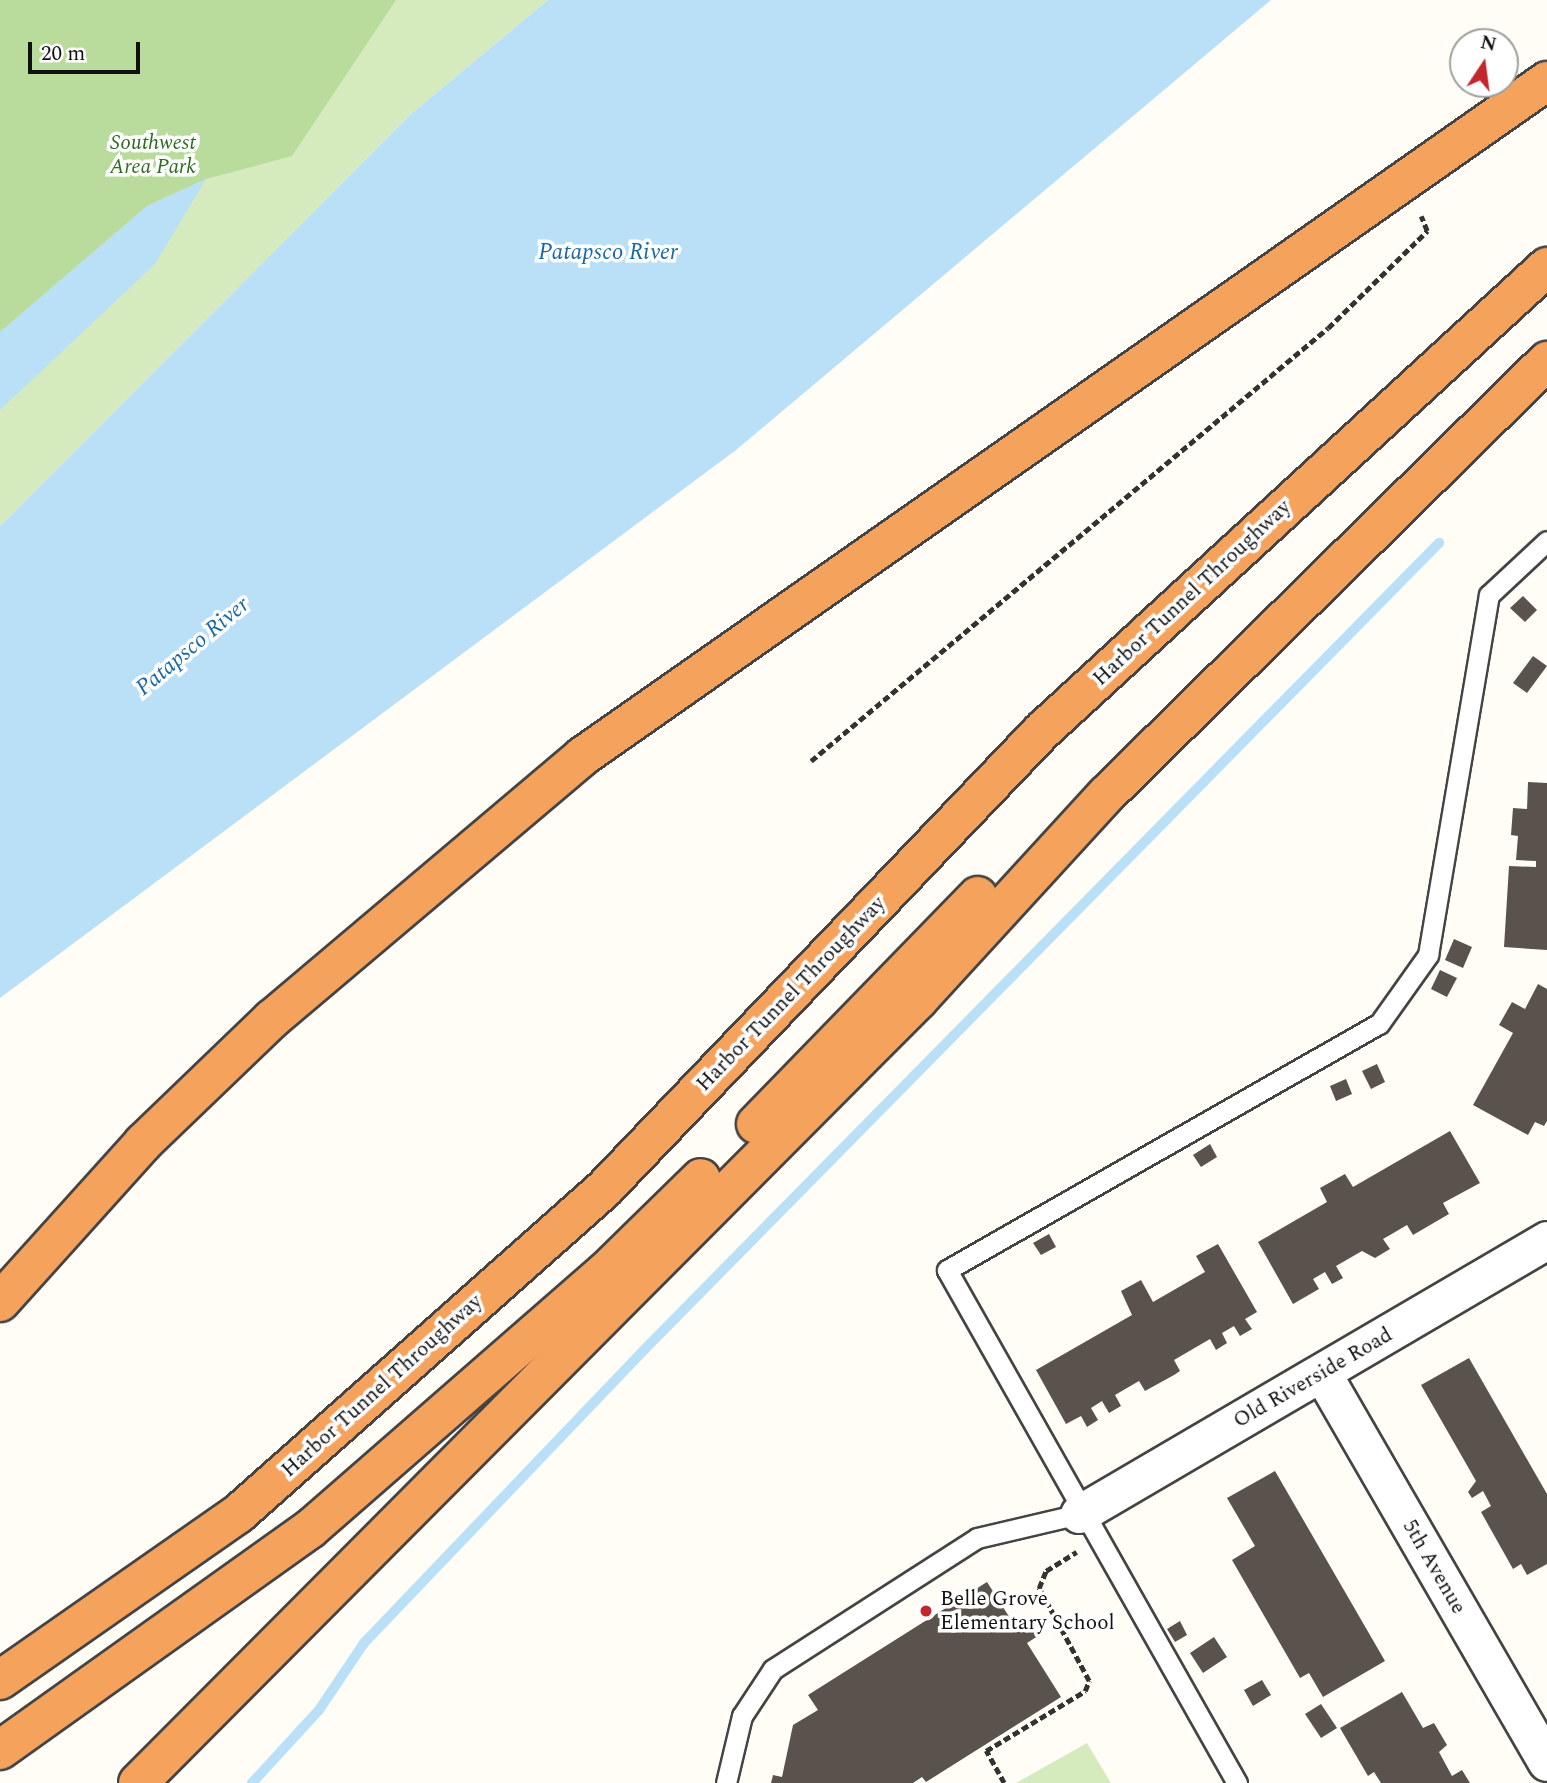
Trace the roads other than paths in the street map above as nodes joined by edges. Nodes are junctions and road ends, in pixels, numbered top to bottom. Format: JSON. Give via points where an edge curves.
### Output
{"nodes":[{"id":1,"x":1547,"y":81,"type":"edge"},
{"id":2,"x":1547,"y":267,"type":"edge"},
{"id":3,"x":1547,"y":361,"type":"edge"},
{"id":4,"x":1547,"y":541,"type":"edge"},
{"id":5,"x":1106,"y":795,"type":"junction"},
{"id":6,"x":1547,"y":1240,"type":"edge"},
{"id":7,"x":0,"y":1302,"type":"edge"},
{"id":8,"x":1322,"y":1373,"type":"junction"},
{"id":9,"x":1079,"y":1514,"type":"junction"},
{"id":10,"x":0,"y":1680,"type":"edge"},
{"id":11,"x":0,"y":1750,"type":"edge"},
{"id":12,"x":1547,"y":1762,"type":"edge"},
{"id":13,"x":138,"y":1783,"type":"edge"},
{"id":14,"x":726,"y":1783,"type":"edge"},
{"id":15,"x":1237,"y":1783,"type":"edge"}],
"edges":[{"from":1,"to":7,"type":"highway","via":[[583,756],[272,1019],[143,1143]]},
{"from":2,"to":10,"type":"highway","name":"Harbor Tunnel Throughway","via":[[1042,731],[604,1189],[238,1514]]},
{"from":3,"to":5,"type":"highway"},
{"from":4,"to":9,"type":"lane","via":[[1489,594],[1428,955],[1379,1024],[947,1270]]},
{"from":5,"to":11,"type":"highway","via":[[991,883],[606,1272],[310,1529]]},
{"from":5,"to":13,"type":"highway","via":[[919,999]]},
{"from":6,"to":8,"type":"street","name":"Old Riverside Road"},
{"from":8,"to":9,"type":"street","name":"Old Riverside Road"},
{"from":8,"to":12,"type":"street","name":"5th Avenue"},
{"from":9,"to":14,"type":"lane","via":[[977,1538],[773,1669],[742,1716]]},
{"from":9,"to":15,"type":"lane"}]}
